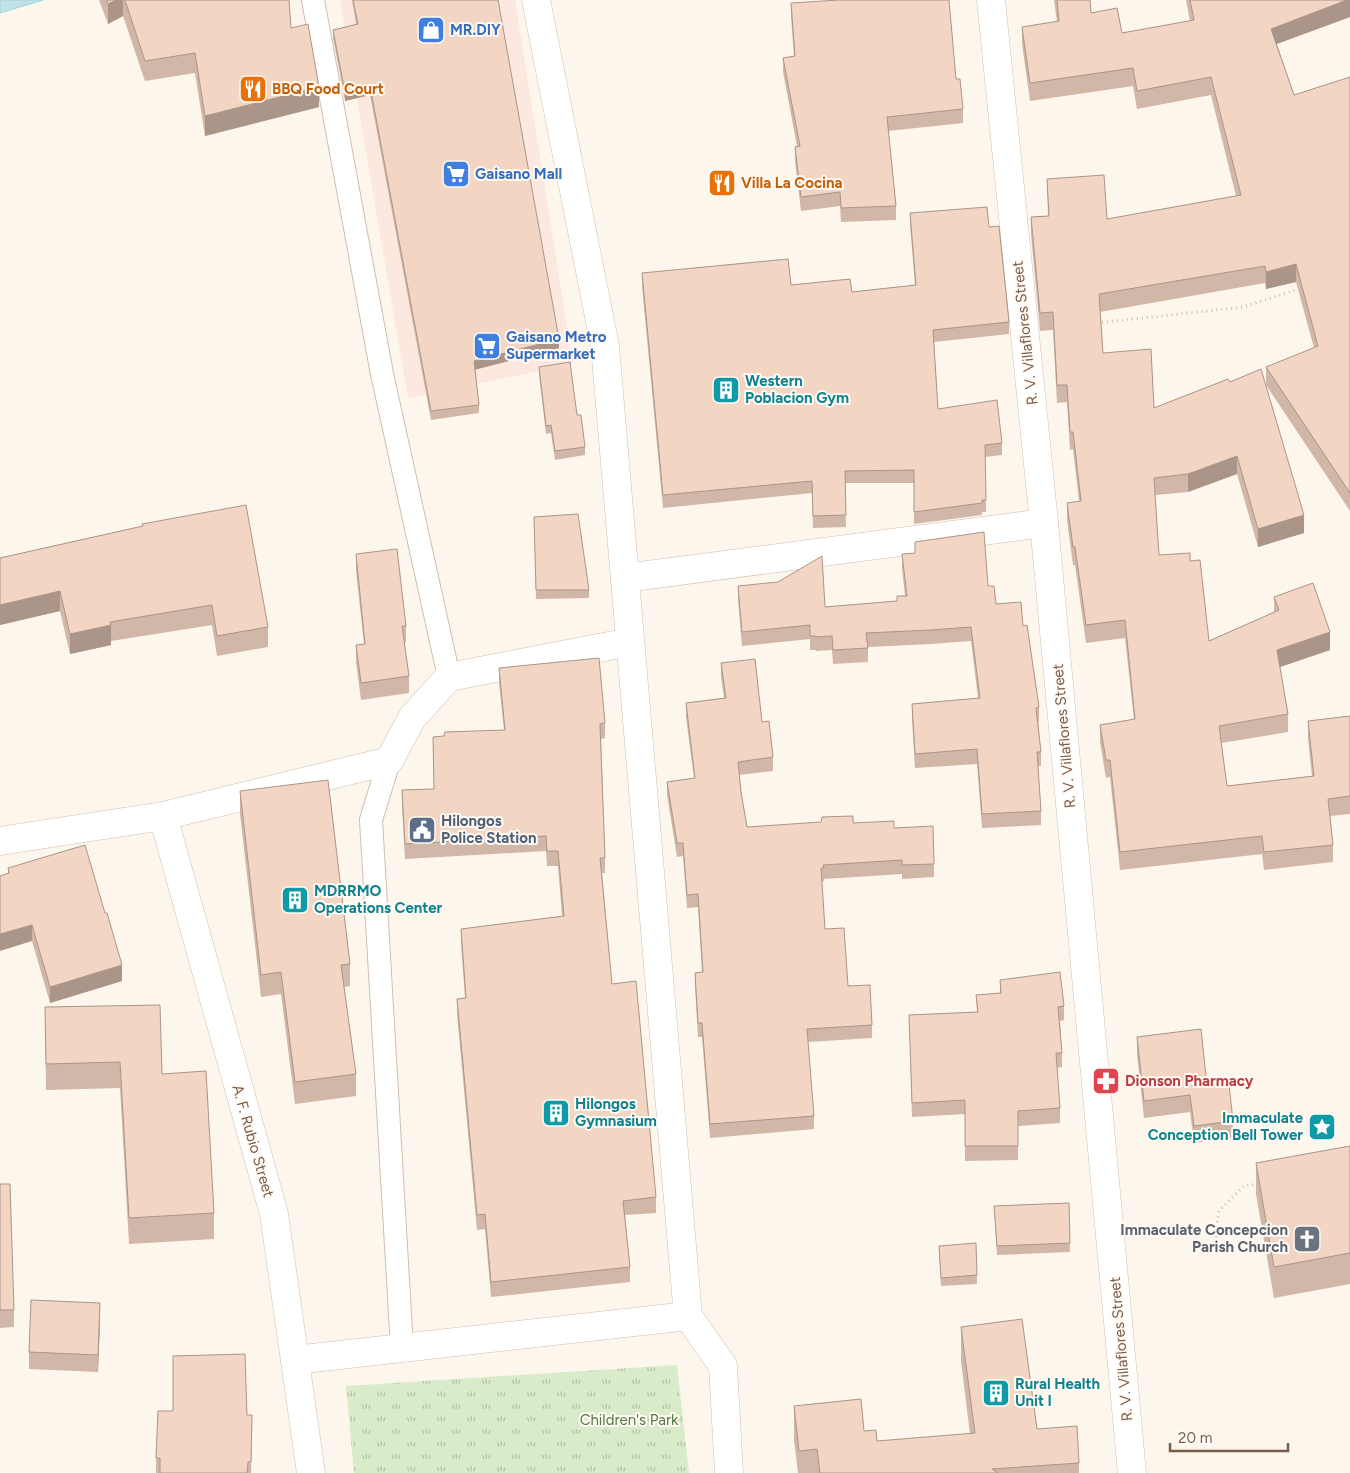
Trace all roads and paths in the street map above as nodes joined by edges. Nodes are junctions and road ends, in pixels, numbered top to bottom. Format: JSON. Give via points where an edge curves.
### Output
{"nodes":[{"id":1,"x":313,"y":0,"type":"edge"},
{"id":2,"x":536,"y":0,"type":"edge"},
{"id":3,"x":991,"y":0,"type":"edge"},
{"id":4,"x":1305,"y":287,"type":"edge"},
{"id":5,"x":1094,"y":323,"type":"edge"},
{"id":6,"x":1044,"y":523,"type":"junction"},
{"id":7,"x":625,"y":578,"type":"junction"},
{"id":8,"x":630,"y":642,"type":"junction"},
{"id":9,"x":448,"y":677,"type":"junction"},
{"id":10,"x":389,"y":761,"type":"junction"},
{"id":11,"x":163,"y":816,"type":"junction"},
{"id":12,"x":0,"y":841,"type":"edge"},
{"id":13,"x":1263,"y":1183,"type":"edge"},
{"id":14,"x":1218,"y":1252,"type":"dead end"},
{"id":15,"x":688,"y":1316,"type":"junction"},
{"id":16,"x":402,"y":1348,"type":"junction"},
{"id":17,"x":294,"y":1360,"type":"junction"},
{"id":18,"x":311,"y":1473,"type":"edge"},
{"id":19,"x":728,"y":1473,"type":"edge"},
{"id":20,"x":1132,"y":1473,"type":"edge"}],
"edges":[{"from":1,"to":9,"type":"lane","via":[[382,374]]},
{"from":2,"to":7,"type":"street","via":[[605,346]]},
{"from":3,"to":6,"type":"street","name":"R. V. Villaflores Street"},
{"from":4,"to":5,"type":"path","via":[[1243,307]]},
{"from":6,"to":7,"type":"street"},
{"from":6,"to":20,"type":"street","name":"R. V. Villaflores Street"},
{"from":7,"to":8,"type":"street"},
{"from":8,"to":9,"type":"street"},
{"from":8,"to":15,"type":"street"},
{"from":9,"to":10,"type":"street","via":[[412,718]]},
{"from":10,"to":11,"type":"street"},
{"from":10,"to":16,"type":"lane","via":[[371,820]]},
{"from":11,"to":12,"type":"street"},
{"from":11,"to":17,"type":"street","name":"A. F. Rubio Street","via":[[274,1214]]},
{"from":13,"to":14,"type":"path","via":[[1244,1186],[1219,1211]]},
{"from":15,"to":16,"type":"street"},
{"from":15,"to":19,"type":"street","via":[[723,1366]]},
{"from":16,"to":17,"type":"street"},
{"from":17,"to":18,"type":"street","name":"A. F. Rubio Street"}]}
